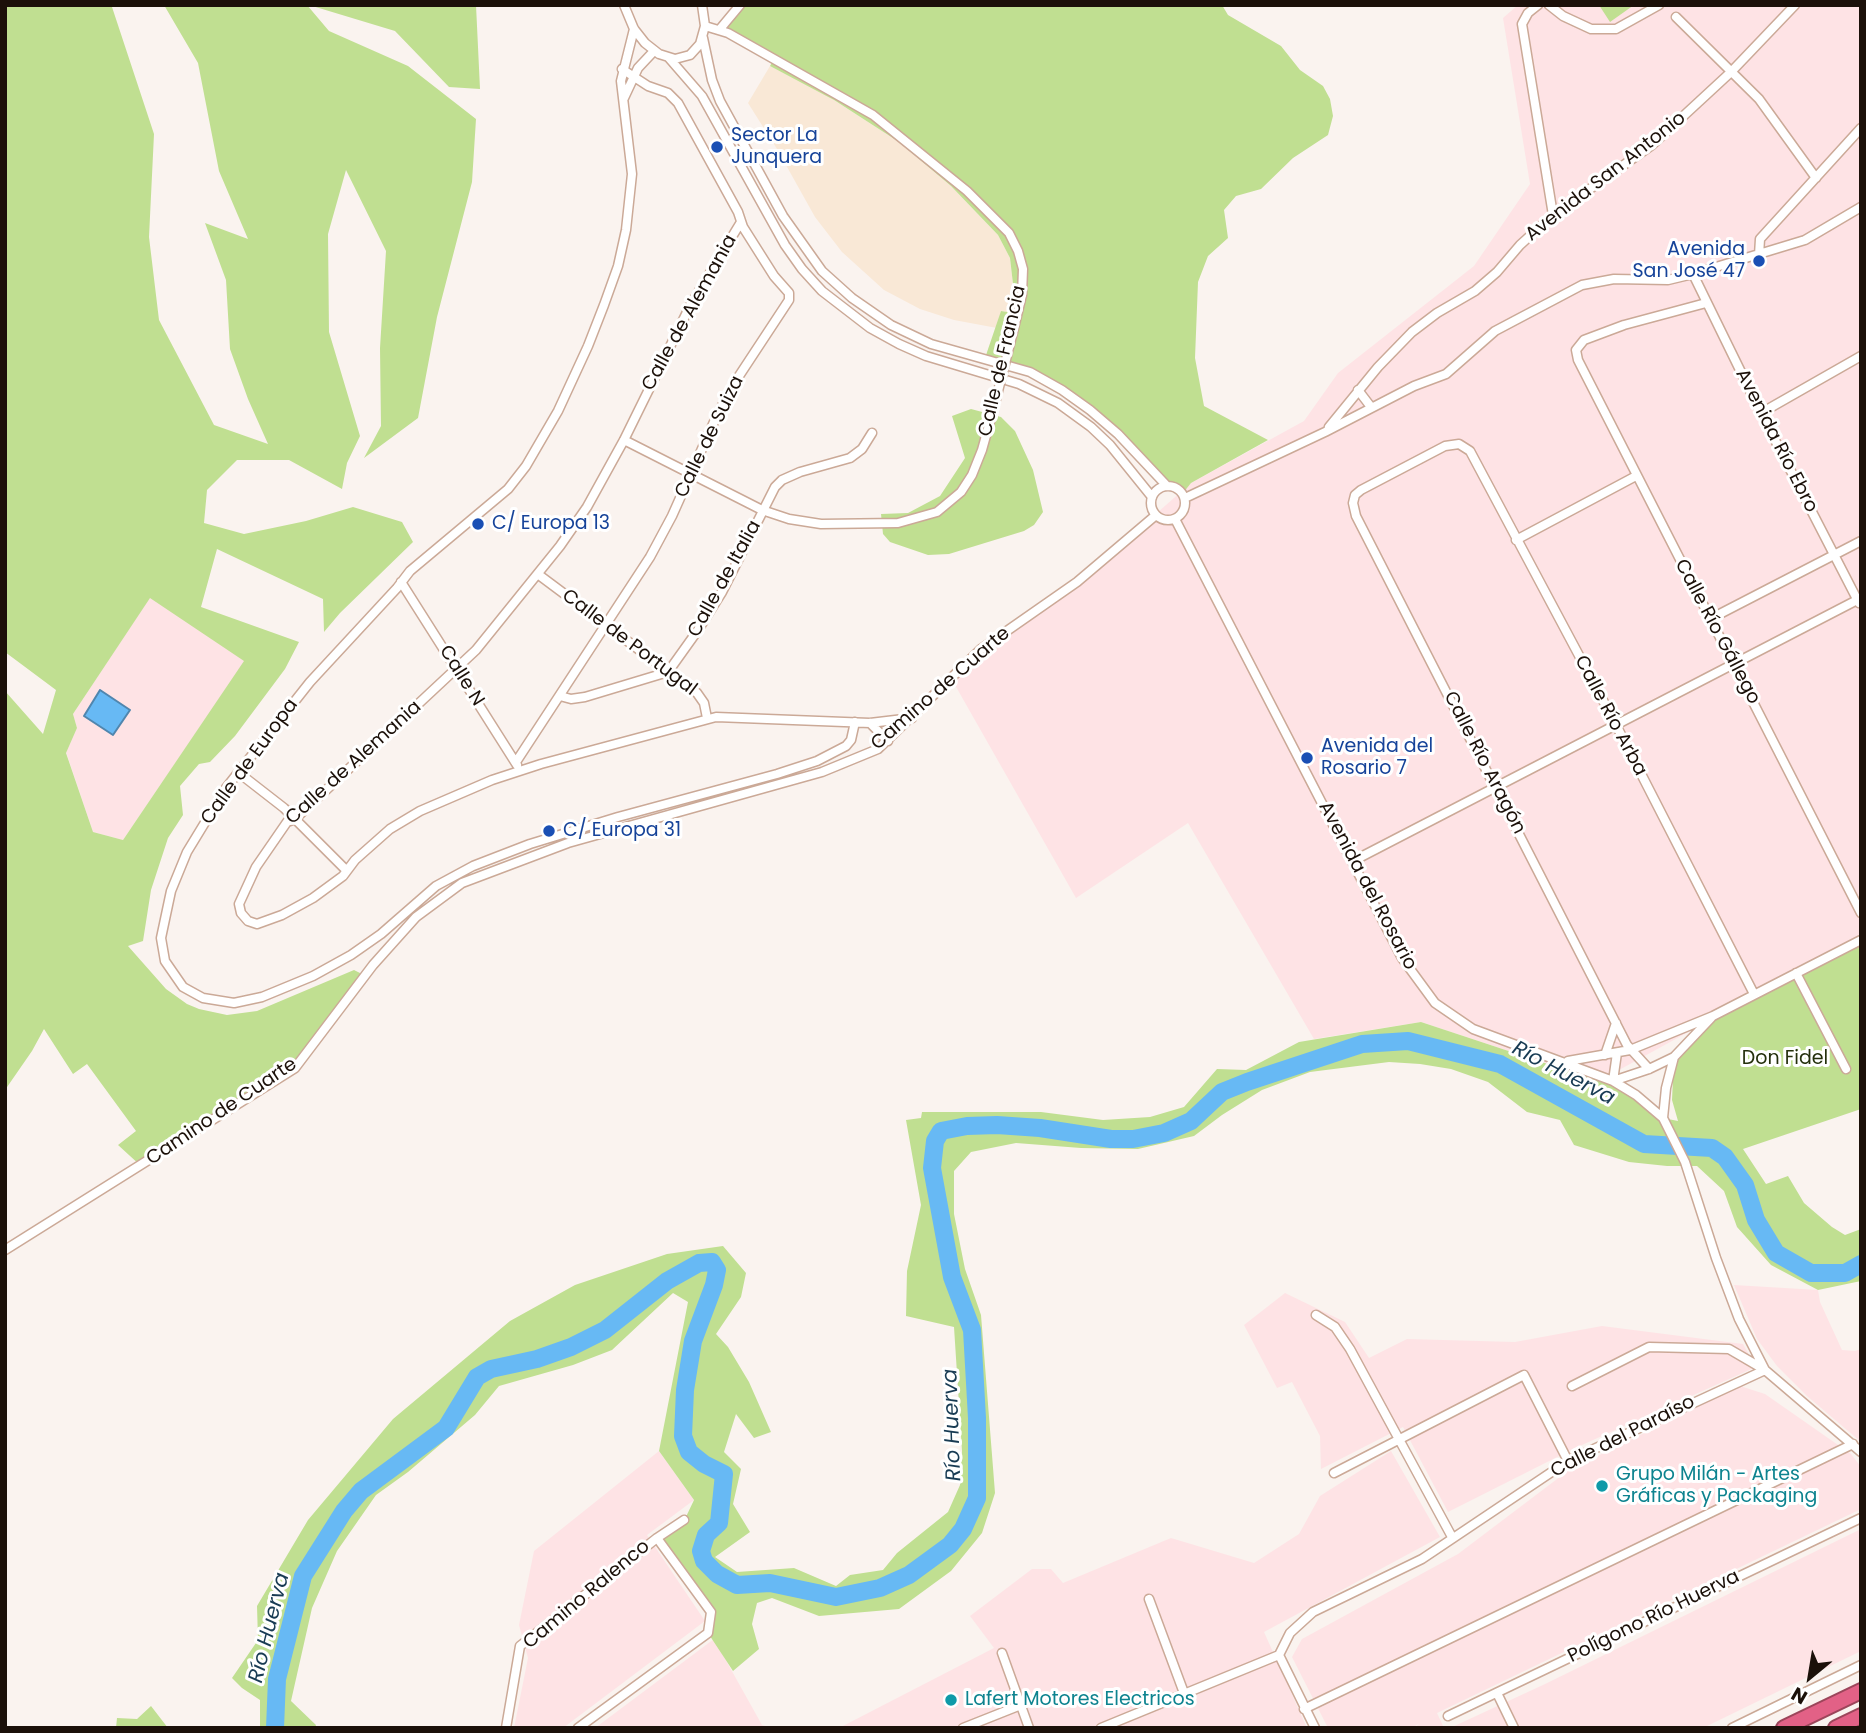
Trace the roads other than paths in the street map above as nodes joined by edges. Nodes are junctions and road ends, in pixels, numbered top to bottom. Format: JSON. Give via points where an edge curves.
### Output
{"nodes":[{"id":1,"x":624,"y":5,"type":"edge"},
{"id":2,"x":702,"y":5,"type":"edge"},
{"id":3,"x":726,"y":5,"type":"edge"},
{"id":4,"x":740,"y":5,"type":"edge"},
{"id":5,"x":1538,"y":5,"type":"edge"},
{"id":6,"x":1549,"y":5,"type":"edge"},
{"id":7,"x":1659,"y":5,"type":"edge"},
{"id":8,"x":1794,"y":5,"type":"edge"},
{"id":9,"x":1676,"y":17,"type":"dead end"},
{"id":10,"x":727,"y":19,"type":"junction"},
{"id":11,"x":705,"y":26,"type":"junction"},
{"id":12,"x":634,"y":29,"type":"junction"},
{"id":13,"x":720,"y":29,"type":"junction"},
{"id":14,"x":703,"y":38,"type":"junction"},
{"id":15,"x":654,"y":51,"type":"junction"},
{"id":16,"x":669,"y":58,"type":"junction"},
{"id":17,"x":622,"y":69,"type":"junction"},
{"id":18,"x":1731,"y":72,"type":"junction"},
{"id":19,"x":634,"y":77,"type":"junction"},
{"id":20,"x":648,"y":86,"type":"junction"},
{"id":21,"x":624,"y":98,"type":"junction"},
{"id":22,"x":1861,"y":128,"type":"edge"},
{"id":23,"x":1816,"y":178,"type":"junction"},
{"id":24,"x":1861,"y":207,"type":"edge"},
{"id":25,"x":1553,"y":215,"type":"junction"},
{"id":26,"x":741,"y":222,"type":"junction"},
{"id":27,"x":1759,"y":256,"type":"junction"},
{"id":28,"x":1693,"y":274,"type":"junction"},
{"id":29,"x":1706,"y":303,"type":"junction"},
{"id":30,"x":1861,"y":356,"type":"edge"},
{"id":31,"x":1359,"y":390,"type":"junction"},
{"id":32,"x":1371,"y":407,"type":"junction"},
{"id":33,"x":1760,"y":413,"type":"junction"},
{"id":34,"x":1325,"y":432,"type":"junction"},
{"id":35,"x":873,"y":433,"type":"dead end"},
{"id":36,"x":624,"y":440,"type":"junction"},
{"id":37,"x":1459,"y":444,"type":"joint"},
{"id":38,"x":692,"y":472,"type":"junction"},
{"id":39,"x":1636,"y":476,"type":"junction"},
{"id":40,"x":1167,"y":486,"type":"junction"},
{"id":41,"x":1152,"y":497,"type":"junction"},
{"id":42,"x":1185,"y":498,"type":"junction"},
{"id":43,"x":762,"y":510,"type":"junction"},
{"id":44,"x":1156,"y":515,"type":"junction"},
{"id":45,"x":1175,"y":519,"type":"junction"},
{"id":46,"x":1516,"y":540,"type":"junction"},
{"id":47,"x":1861,"y":541,"type":"edge"},
{"id":48,"x":1835,"y":554,"type":"junction"},
{"id":49,"x":539,"y":575,"type":"junction"},
{"id":50,"x":401,"y":582,"type":"junction"},
{"id":51,"x":1860,"y":602,"type":"edge"},
{"id":52,"x":1710,"y":619,"type":"junction"},
{"id":53,"x":606,"y":625,"type":"junction"},
{"id":54,"x":1735,"y":664,"type":"junction"},
{"id":55,"x":457,"y":669,"type":"junction"},
{"id":56,"x":668,"y":672,"type":"junction"},
{"id":57,"x":560,"y":696,"type":"junction"},
{"id":58,"x":706,"y":718,"type":"junction"},
{"id":59,"x":912,"y":718,"type":"junction"},
{"id":60,"x":884,"y":721,"type":"junction"},
{"id":61,"x":855,"y":722,"type":"junction"},
{"id":62,"x":870,"y":723,"type":"junction"},
{"id":63,"x":1615,"y":723,"type":"junction"},
{"id":64,"x":896,"y":733,"type":"junction"},
{"id":65,"x":888,"y":741,"type":"junction"},
{"id":66,"x":517,"y":767,"type":"junction"},
{"id":67,"x":239,"y":773,"type":"junction"},
{"id":68,"x":1496,"y":786,"type":"junction"},
{"id":69,"x":295,"y":819,"type":"junction"},
{"id":70,"x":1353,"y":860,"type":"junction"},
{"id":71,"x":346,"y":870,"type":"junction"},
{"id":72,"x":1861,"y":913,"type":"edge"},
{"id":73,"x":1861,"y":940,"type":"edge"},
{"id":74,"x":1796,"y":973,"type":"junction"},
{"id":75,"x":1754,"y":994,"type":"junction"},
{"id":76,"x":1713,"y":1016,"type":"junction"},
{"id":77,"x":1616,"y":1023,"type":"junction"},
{"id":78,"x":1630,"y":1050,"type":"junction"},
{"id":79,"x":1617,"y":1053,"type":"junction"},
{"id":80,"x":1605,"y":1055,"type":"junction"},
{"id":81,"x":1674,"y":1057,"type":"junction"},
{"id":82,"x":1565,"y":1062,"type":"junction"},
{"id":83,"x":1649,"y":1069,"type":"junction"},
{"id":84,"x":1846,"y":1069,"type":"dead end"},
{"id":85,"x":1613,"y":1081,"type":"junction"},
{"id":86,"x":1663,"y":1118,"type":"junction"},
{"id":87,"x":5,"y":1250,"type":"edge"},
{"id":88,"x":1315,"y":1315,"type":"dead end"},
{"id":89,"x":1765,"y":1370,"type":"junction"},
{"id":90,"x":1572,"y":1386,"type":"dead end"},
{"id":91,"x":1400,"y":1438,"type":"junction"},
{"id":92,"x":1853,"y":1444,"type":"junction"},
{"id":93,"x":1861,"y":1452,"type":"edge"},
{"id":94,"x":1568,"y":1461,"type":"junction"},
{"id":95,"x":1334,"y":1473,"type":"dead end"},
{"id":96,"x":1861,"y":1518,"type":"edge"},
{"id":97,"x":684,"y":1521,"type":"dead end"},
{"id":98,"x":1452,"y":1537,"type":"junction"},
{"id":99,"x":656,"y":1538,"type":"junction"},
{"id":100,"x":1149,"y":1599,"type":"dead end"},
{"id":101,"x":1002,"y":1653,"type":"dead end"},
{"id":102,"x":1279,"y":1656,"type":"junction"},
{"id":103,"x":1861,"y":1665,"type":"edge"},
{"id":104,"x":1861,"y":1691,"type":"edge"},
{"id":105,"x":1184,"y":1693,"type":"junction"},
{"id":106,"x":1497,"y":1693,"type":"junction"},
{"id":107,"x":1021,"y":1705,"type":"junction"},
{"id":108,"x":1304,"y":1709,"type":"junction"},
{"id":109,"x":1448,"y":1716,"type":"dead end"},
{"id":110,"x":1861,"y":1716,"type":"edge"},
{"id":111,"x":506,"y":1728,"type":"edge"},
{"id":112,"x":578,"y":1728,"type":"edge"},
{"id":113,"x":963,"y":1728,"type":"edge"},
{"id":114,"x":1029,"y":1728,"type":"edge"},
{"id":115,"x":1101,"y":1728,"type":"edge"},
{"id":116,"x":1315,"y":1728,"type":"edge"},
{"id":117,"x":1514,"y":1728,"type":"edge"},
{"id":118,"x":1732,"y":1728,"type":"edge"},
{"id":119,"x":1784,"y":1728,"type":"edge"},
{"id":120,"x":1836,"y":1728,"type":"edge"}],
"edges":[{"from":1,"to":12,"type":"street"},
{"from":2,"to":11,"type":"street"},
{"from":3,"to":10,"type":"street"},
{"from":4,"to":10,"type":"street"},
{"from":5,"to":25,"type":"street","via":[[1522,24]]},
{"from":6,"to":7,"type":"street","via":[[1591,29],[1616,29]]},
{"from":8,"to":18,"type":"street","name":"Avenida San Antonio"},
{"from":9,"to":18,"type":"street"},
{"from":10,"to":13,"type":"street"},
{"from":11,"to":13,"type":"street","name":"Calle de Francia"},
{"from":11,"to":14,"type":"street"},
{"from":12,"to":15,"type":"street"},
{"from":12,"to":17,"type":"street","name":"Calle de Europa"},
{"from":13,"to":43,"type":"street","name":"Calle de Francia","bridge":true,"via":[[873,115],[967,191],[1009,233],[1023,269],[1022,295],[982,450],[972,475],[949,504],[898,523],[821,524]]},
{"from":14,"to":16,"type":"street","via":[[690,55]]},
{"from":14,"to":40,"type":"street","via":[[720,101],[783,216],[822,271],[891,325],[931,344],[1030,372],[1062,390],[1118,434]]},
{"from":15,"to":16,"type":"street"},
{"from":15,"to":19,"type":"street","name":"Calle de Europa"},
{"from":16,"to":41,"type":"street","via":[[702,96],[785,245],[822,291],[899,345],[1019,384],[1058,403],[1110,445]]},
{"from":17,"to":19,"type":"street","name":"Calle de Suiza"},
{"from":17,"to":21,"type":"street","name":"Calle de Europa"},
{"from":18,"to":23,"type":"street","via":[[1765,107]]},
{"from":18,"to":25,"type":"street","name":"Avenida San Antonio","via":[[1652,145]]},
{"from":19,"to":20,"type":"street","name":"Calle de Suiza"},
{"from":19,"to":21,"type":"street","name":"Calle de Europa"},
{"from":20,"to":21,"type":"street"},
{"from":20,"to":26,"type":"street","name":"Calle de Suiza","via":[[664,90],[678,103]]},
{"from":21,"to":50,"type":"street","name":"Calle de Europa","via":[[631,156],[626,230],[618,266],[573,380],[526,466],[501,496]]},
{"from":22,"to":23,"type":"street"},
{"from":23,"to":27,"type":"street","via":[[1760,239]]},
{"from":24,"to":27,"type":"street","via":[[1805,240]]},
{"from":25,"to":31,"type":"street","name":"Avenida San Antonio","via":[[1475,291],[1412,332]]},
{"from":26,"to":36,"type":"street","name":"Calle de Alemania","via":[[691,304]]},
{"from":26,"to":38,"type":"street","name":"Calle de Suiza","via":[[789,293],[789,300],[737,379]]},
{"from":27,"to":28,"type":"street"},
{"from":28,"to":29,"type":"street","name":"Avenida Río Ebro"},
{"from":28,"to":32,"type":"street","via":[[1668,280],[1614,279],[1581,285],[1495,331],[1446,374]]},
{"from":29,"to":33,"type":"street","name":"Avenida Río Ebro"},
{"from":29,"to":39,"type":"street","name":"Calle Río Gállego","via":[[1624,325],[1584,340],[1576,350]]},
{"from":30,"to":33,"type":"street"},
{"from":31,"to":32,"type":"street"},
{"from":31,"to":34,"type":"street","name":"Avenida San Antonio"},
{"from":32,"to":34,"type":"street"},
{"from":33,"to":48,"type":"street","name":"Avenida Río Ebro"},
{"from":34,"to":42,"type":"street"},
{"from":35,"to":43,"type":"street","name":"Calle de Italia","via":[[850,458],[782,480]]},
{"from":36,"to":38,"type":"street","name":"Calle de Francia"},
{"from":36,"to":49,"type":"street","name":"Calle de Alemania","via":[[587,507]]},
{"from":37,"to":46,"type":"street","name":"Calle Río Arba","via":[[1472,455]]},
{"from":37,"to":68,"type":"street","name":"Calle Río Aragón","via":[[1445,446],[1361,489],[1353,503]]},
{"from":38,"to":43,"type":"street","name":"Calle de Francia"},
{"from":38,"to":53,"type":"street","name":"Calle de Suiza","via":[[650,557]]},
{"from":39,"to":46,"type":"street"},
{"from":39,"to":52,"type":"street","name":"Calle Río Gállego"},
{"from":40,"to":41,"type":"street"},
{"from":40,"to":42,"type":"street","via":[[1178,489]]},
{"from":41,"to":44,"type":"street"},
{"from":42,"to":45,"type":"street","via":[[1183,513]]},
{"from":43,"to":56,"type":"street","name":"Calle de Italia","via":[[722,592]]},
{"from":44,"to":45,"type":"street"},
{"from":44,"to":59,"type":"street","name":"Camino de Cuarte","via":[[1077,583],[981,649]]},
{"from":45,"to":70,"type":"street","name":"Avenida del Rosario"},
{"from":46,"to":63,"type":"street","name":"Calle Río Arba"},
{"from":47,"to":48,"type":"street"},
{"from":48,"to":51,"type":"street","name":"Avenida Río Ebro"},
{"from":48,"to":52,"type":"street"},
{"from":49,"to":53,"type":"street","name":"Calle de Portugal"},
{"from":49,"to":55,"type":"street","name":"Calle de Alemania"},
{"from":50,"to":55,"type":"street","name":"Calle N"},
{"from":50,"to":67,"type":"street","name":"Calle de Europa","via":[[310,681]]},
{"from":51,"to":54,"type":"street"},
{"from":52,"to":54,"type":"street","name":"Calle Río Gállego"},
{"from":53,"to":56,"type":"street","name":"Calle de Portugal"},
{"from":53,"to":57,"type":"street","name":"Calle de Suiza"},
{"from":54,"to":63,"type":"street"},
{"from":54,"to":72,"type":"street","name":"Calle Río Gállego"},
{"from":55,"to":66,"type":"street","name":"Calle N"},
{"from":55,"to":69,"type":"street","name":"Calle de Alemania"},
{"from":56,"to":57,"type":"street","via":[[585,697]]},
{"from":56,"to":58,"type":"street","name":"Calle de Portugal","via":[[701,697]]},
{"from":57,"to":66,"type":"street","name":"Calle de Suiza"},
{"from":58,"to":61,"type":"street","name":"Calle de Alemania"},
{"from":58,"to":66,"type":"street","name":"Calle de Alemania"},
{"from":59,"to":60,"type":"street","name":"Calle de Alemania"},
{"from":59,"to":64,"type":"street","name":"Camino de Cuarte"},
{"from":60,"to":62,"type":"street","name":"Calle de Alemania"},
{"from":60,"to":64,"type":"street"},
{"from":61,"to":62,"type":"street","name":"Calle de Alemania"},
{"from":61,"to":67,"type":"street","name":"Calle de Europa","via":[[846,746],[817,761],[618,817],[473,866],[436,886],[381,934],[335,964],[262,997],[225,1003],[183,987],[165,961],[161,938],[171,891],[187,852]]},
{"from":62,"to":65,"type":"street"},
{"from":63,"to":68,"type":"street"},
{"from":63,"to":75,"type":"street","name":"Calle Río Arba"},
{"from":64,"to":65,"type":"street","name":"Camino de Cuarte"},
{"from":65,"to":87,"type":"street","name":"Camino de Cuarte","via":[[822,772],[568,843],[461,883],[416,917],[381,955],[295,1068]]},
{"from":66,"to":71,"type":"street","name":"Calle de Alemania","via":[[390,829]]},
{"from":67,"to":69,"type":"street"},
{"from":68,"to":70,"type":"street"},
{"from":68,"to":77,"type":"street","name":"Calle Río Aragón"},
{"from":69,"to":71,"type":"street"},
{"from":69,"to":71,"type":"street","name":"Calle de Alemania","via":[[287,822],[272,842],[243,894],[239,904],[248,921],[257,924],[282,915],[313,898]]},
{"from":70,"to":82,"type":"street","name":"Avenida del Rosario","via":[[1402,958],[1435,1003],[1473,1029]]},
{"from":73,"to":74,"type":"street"},
{"from":74,"to":75,"type":"street"},
{"from":74,"to":84,"type":"street"},
{"from":75,"to":76,"type":"street"},
{"from":76,"to":78,"type":"street"},
{"from":76,"to":81,"type":"street"},
{"from":77,"to":78,"type":"street","name":"Calle Río Aragón"},
{"from":77,"to":80,"type":"street"},
{"from":78,"to":79,"type":"street"},
{"from":78,"to":83,"type":"street","name":"Calle Río Aragón"},
{"from":79,"to":80,"type":"street"},
{"from":79,"to":85,"type":"street"},
{"from":80,"to":82,"type":"street"},
{"from":81,"to":83,"type":"street"},
{"from":81,"to":86,"type":"street"},
{"from":82,"to":85,"type":"street","name":"Avenida del Rosario"},
{"from":83,"to":85,"type":"street"},
{"from":85,"to":86,"type":"street","name":"Avenida del Rosario"},
{"from":86,"to":89,"type":"street","name":"Avenida del Rosario","via":[[1685,1162],[1734,1307]]},
{"from":88,"to":91,"type":"street","via":[[1335,1327]]},
{"from":89,"to":90,"type":"street","via":[[1729,1349],[1649,1347]]},
{"from":89,"to":92,"type":"street","name":"Avenida del Rosario"},
{"from":89,"to":94,"type":"street","name":"Calle del Paraíso"},
{"from":91,"to":94,"type":"street","via":[[1524,1375]]},
{"from":91,"to":95,"type":"street"},
{"from":91,"to":98,"type":"street"},
{"from":92,"to":93,"type":"street","name":"Avenida del Rosario"},
{"from":92,"to":108,"type":"street"},
{"from":94,"to":98,"type":"street","name":"Calle del Paraíso"},
{"from":96,"to":106,"type":"street","name":"Polígono Río Huerva"},
{"from":97,"to":99,"type":"street","name":"Camino Ralenco"},
{"from":98,"to":102,"type":"street","name":"Calle del Paraíso","via":[[1422,1559],[1313,1612],[1290,1633]]},
{"from":99,"to":111,"type":"street","name":"Camino Ralenco","via":[[520,1646]]},
{"from":99,"to":112,"type":"street","via":[[711,1612],[708,1633]]},
{"from":100,"to":105,"type":"street"},
{"from":101,"to":107,"type":"street"},
{"from":102,"to":105,"type":"street"},
{"from":102,"to":108,"type":"street"},
{"from":103,"to":118,"type":"street"},
{"from":104,"to":119,"type":"highway"},
{"from":105,"to":115,"type":"street"},
{"from":106,"to":109,"type":"street","name":"Polígono Río Huerva"},
{"from":106,"to":117,"type":"street"},
{"from":107,"to":113,"type":"street"},
{"from":107,"to":114,"type":"street"},
{"from":108,"to":116,"type":"street"},
{"from":110,"to":120,"type":"highway"}]}
